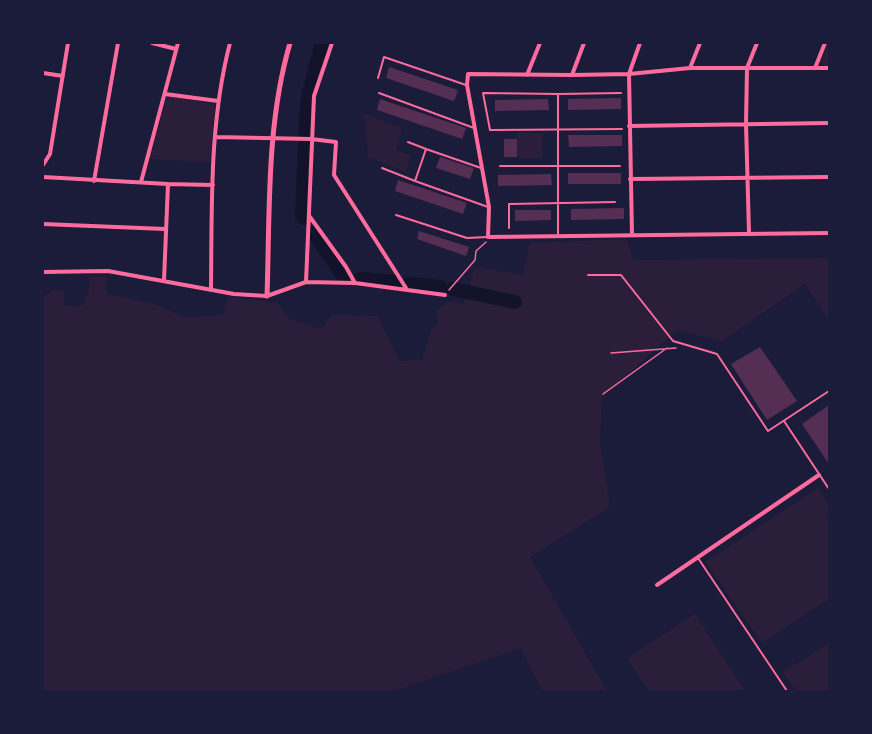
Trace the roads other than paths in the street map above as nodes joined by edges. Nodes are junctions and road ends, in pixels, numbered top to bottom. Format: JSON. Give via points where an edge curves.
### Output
{"nodes":[{"id":1,"x":68,"y":43,"type":"edge"},
{"id":2,"x":72,"y":43,"type":"edge"},
{"id":3,"x":118,"y":43,"type":"edge"},
{"id":4,"x":152,"y":43,"type":"edge"},
{"id":5,"x":178,"y":43,"type":"edge"},
{"id":6,"x":230,"y":43,"type":"edge"},
{"id":7,"x":290,"y":43,"type":"edge"},
{"id":8,"x":332,"y":43,"type":"edge"},
{"id":9,"x":540,"y":43,"type":"edge"},
{"id":10,"x":584,"y":43,"type":"edge"},
{"id":11,"x":640,"y":43,"type":"edge"},
{"id":12,"x":700,"y":43,"type":"edge"},
{"id":13,"x":757,"y":43,"type":"edge"},
{"id":14,"x":825,"y":43,"type":"edge"},
{"id":15,"x":176,"y":49,"type":"junction"},
{"id":16,"x":690,"y":68,"type":"junction"},
{"id":17,"x":747,"y":68,"type":"junction"},
{"id":18,"x":815,"y":68,"type":"junction"},
{"id":19,"x":829,"y":68,"type":"edge"},
{"id":20,"x":43,"y":73,"type":"edge"},
{"id":21,"x":628,"y":74,"type":"junction"},
{"id":22,"x":527,"y":75,"type":"junction"},
{"id":23,"x":572,"y":75,"type":"junction"},
{"id":24,"x":63,"y":76,"type":"junction"},
{"id":25,"x":378,"y":78,"type":"dead end"},
{"id":26,"x":468,"y":85,"type":"junction"},
{"id":27,"x":378,"y":93,"type":"dead end"},
{"id":28,"x":621,"y":93,"type":"dead end"},
{"id":29,"x":165,"y":94,"type":"junction"},
{"id":30,"x":558,"y":94,"type":"junction"},
{"id":31,"x":218,"y":101,"type":"junction"},
{"id":32,"x":829,"y":123,"type":"edge"},
{"id":33,"x":746,"y":124,"type":"junction"},
{"id":34,"x":629,"y":126,"type":"junction"},
{"id":35,"x":475,"y":128,"type":"junction"},
{"id":36,"x":622,"y":129,"type":"dead end"},
{"id":37,"x":558,"y":130,"type":"junction"},
{"id":38,"x":216,"y":136,"type":"junction"},
{"id":39,"x":273,"y":139,"type":"junction"},
{"id":40,"x":311,"y":139,"type":"junction"},
{"id":41,"x":408,"y":142,"type":"dead end"},
{"id":42,"x":426,"y":149,"type":"junction"},
{"id":43,"x":43,"y":165,"type":"edge"},
{"id":44,"x":500,"y":166,"type":"dead end"},
{"id":45,"x":558,"y":166,"type":"junction"},
{"id":46,"x":620,"y":166,"type":"dead end"},
{"id":47,"x":382,"y":168,"type":"dead end"},
{"id":48,"x":481,"y":168,"type":"junction"},
{"id":49,"x":43,"y":177,"type":"edge"},
{"id":50,"x":829,"y":177,"type":"edge"},
{"id":51,"x":630,"y":178,"type":"junction"},
{"id":52,"x":747,"y":178,"type":"junction"},
{"id":53,"x":94,"y":181,"type":"junction"},
{"id":54,"x":415,"y":181,"type":"junction"},
{"id":55,"x":141,"y":182,"type":"junction"},
{"id":56,"x":168,"y":184,"type":"junction"},
{"id":57,"x":213,"y":185,"type":"junction"},
{"id":58,"x":615,"y":202,"type":"dead end"},
{"id":59,"x":558,"y":203,"type":"junction"},
{"id":60,"x":489,"y":207,"type":"junction"},
{"id":61,"x":396,"y":215,"type":"dead end"},
{"id":62,"x":309,"y":216,"type":"junction"},
{"id":63,"x":43,"y":224,"type":"edge"},
{"id":64,"x":509,"y":228,"type":"dead end"},
{"id":65,"x":165,"y":229,"type":"junction"},
{"id":66,"x":749,"y":233,"type":"junction"},
{"id":67,"x":829,"y":233,"type":"edge"},
{"id":68,"x":632,"y":235,"type":"junction"},
{"id":69,"x":488,"y":237,"type":"junction"},
{"id":70,"x":558,"y":237,"type":"junction"},
{"id":71,"x":43,"y":272,"type":"edge"},
{"id":72,"x":588,"y":275,"type":"dead end"},
{"id":73,"x":164,"y":280,"type":"junction"},
{"id":74,"x":306,"y":282,"type":"junction"},
{"id":75,"x":355,"y":283,"type":"junction"},
{"id":76,"x":406,"y":288,"type":"junction"},
{"id":77,"x":211,"y":290,"type":"junction"},
{"id":78,"x":445,"y":294,"type":"road end"},
{"id":79,"x":267,"y":296,"type":"junction"},
{"id":80,"x":829,"y":390,"type":"edge"},
{"id":81,"x":784,"y":421,"type":"junction"},
{"id":82,"x":820,"y":475,"type":"junction"},
{"id":83,"x":829,"y":489,"type":"edge"},
{"id":84,"x":698,"y":558,"type":"junction"},
{"id":85,"x":658,"y":585,"type":"dead end"},
{"id":86,"x":787,"y":691,"type":"edge"}],
"edges":[{"from":1,"to":2,"type":"street"},
{"from":1,"to":24,"type":"street"},
{"from":3,"to":53,"type":"street"},
{"from":4,"to":15,"type":"street"},
{"from":5,"to":15,"type":"street"},
{"from":6,"to":31,"type":"street"},
{"from":7,"to":39,"type":"street","via":[[280,83]]},
{"from":8,"to":40,"type":"street","via":[[314,96]]},
{"from":9,"to":22,"type":"street"},
{"from":10,"to":23,"type":"street"},
{"from":11,"to":21,"type":"street"},
{"from":12,"to":16,"type":"street"},
{"from":13,"to":17,"type":"street"},
{"from":14,"to":18,"type":"street"},
{"from":15,"to":29,"type":"street"},
{"from":16,"to":17,"type":"street"},
{"from":16,"to":21,"type":"street"},
{"from":17,"to":18,"type":"street"},
{"from":17,"to":33,"type":"street"},
{"from":18,"to":19,"type":"street"},
{"from":20,"to":24,"type":"street"},
{"from":21,"to":23,"type":"street"},
{"from":21,"to":34,"type":"street"},
{"from":22,"to":23,"type":"street"},
{"from":22,"to":26,"type":"street","via":[[468,74]]},
{"from":24,"to":43,"type":"street","via":[[50,154]]},
{"from":25,"to":26,"type":"lane","via":[[384,57]]},
{"from":26,"to":35,"type":"street"},
{"from":27,"to":35,"type":"lane"},
{"from":28,"to":30,"type":"lane"},
{"from":29,"to":31,"type":"street"},
{"from":29,"to":55,"type":"street"},
{"from":30,"to":37,"type":"lane"},
{"from":30,"to":37,"type":"lane","via":[[483,94],[490,130]]},
{"from":31,"to":38,"type":"street"},
{"from":32,"to":33,"type":"street"},
{"from":33,"to":34,"type":"street"},
{"from":33,"to":52,"type":"street"},
{"from":34,"to":51,"type":"street"},
{"from":35,"to":48,"type":"street"},
{"from":36,"to":37,"type":"lane"},
{"from":37,"to":45,"type":"lane"},
{"from":38,"to":39,"type":"street"},
{"from":38,"to":57,"type":"street"},
{"from":39,"to":40,"type":"street"},
{"from":39,"to":79,"type":"street"},
{"from":40,"to":62,"type":"street"},
{"from":40,"to":76,"type":"street","via":[[336,142],[334,175]]},
{"from":41,"to":42,"type":"lane"},
{"from":42,"to":48,"type":"lane"},
{"from":42,"to":54,"type":"lane"},
{"from":44,"to":45,"type":"lane"},
{"from":45,"to":46,"type":"lane"},
{"from":45,"to":59,"type":"lane"},
{"from":47,"to":54,"type":"lane"},
{"from":48,"to":60,"type":"street"},
{"from":49,"to":53,"type":"street"},
{"from":50,"to":52,"type":"street"},
{"from":51,"to":52,"type":"street"},
{"from":51,"to":68,"type":"street"},
{"from":52,"to":66,"type":"street"},
{"from":53,"to":55,"type":"street"},
{"from":54,"to":60,"type":"lane"},
{"from":55,"to":56,"type":"street"},
{"from":56,"to":57,"type":"street"},
{"from":56,"to":65,"type":"street"},
{"from":57,"to":77,"type":"street"},
{"from":58,"to":59,"type":"lane"},
{"from":59,"to":64,"type":"lane","via":[[509,204]]},
{"from":59,"to":70,"type":"lane"},
{"from":60,"to":69,"type":"street"},
{"from":61,"to":69,"type":"lane","via":[[467,238]]},
{"from":62,"to":74,"type":"street"},
{"from":62,"to":75,"type":"street"},
{"from":63,"to":65,"type":"street"},
{"from":65,"to":73,"type":"street"},
{"from":66,"to":67,"type":"street"},
{"from":66,"to":68,"type":"street"},
{"from":68,"to":70,"type":"street"},
{"from":69,"to":70,"type":"street"},
{"from":71,"to":73,"type":"street","via":[[108,271]]},
{"from":72,"to":81,"type":"lane","via":[[621,275],[672,341],[717,354],[768,432]]},
{"from":73,"to":77,"type":"street"},
{"from":74,"to":75,"type":"street"},
{"from":74,"to":79,"type":"street"},
{"from":75,"to":76,"type":"street"},
{"from":76,"to":78,"type":"street"},
{"from":77,"to":79,"type":"street"},
{"from":80,"to":81,"type":"lane"},
{"from":81,"to":82,"type":"lane"},
{"from":82,"to":83,"type":"lane"},
{"from":82,"to":84,"type":"street"},
{"from":84,"to":85,"type":"street"},
{"from":84,"to":86,"type":"lane"}]}
